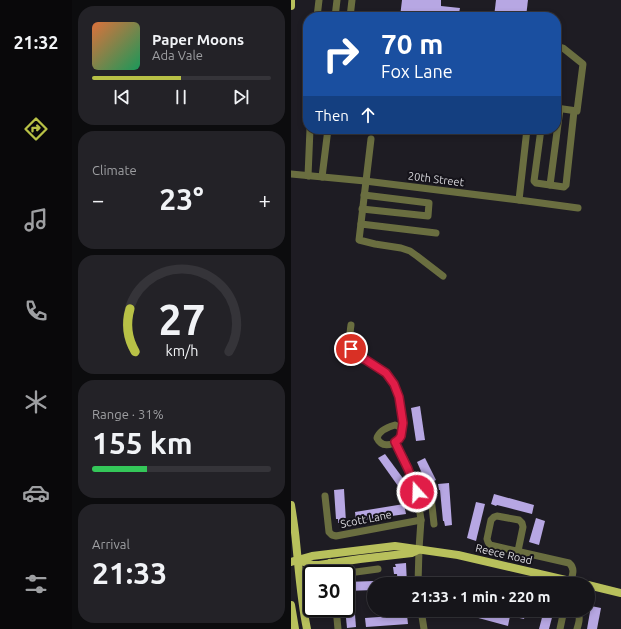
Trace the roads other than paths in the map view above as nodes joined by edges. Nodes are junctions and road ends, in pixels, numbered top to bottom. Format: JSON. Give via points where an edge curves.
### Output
{"nodes":[{"id":1,"x":291,"y":0,"type":"edge"},
{"id":2,"x":319,"y":0,"type":"edge"},
{"id":3,"x":337,"y":0,"type":"edge"},
{"id":4,"x":352,"y":0,"type":"edge"},
{"id":5,"x":291,"y":6,"type":"edge"},
{"id":6,"x":318,"y":12,"type":"edge"},
{"id":7,"x":336,"y":12,"type":"edge"},
{"id":8,"x":351,"y":12,"type":"edge"},
{"id":9,"x":561,"y":47,"type":"edge"},
{"id":10,"x":561,"y":109,"type":"edge"},
{"id":11,"x":574,"y":111,"type":"junction"},
{"id":12,"x":311,"y":134,"type":"edge"},
{"id":13,"x":327,"y":134,"type":"edge"},
{"id":14,"x":526,"y":134,"type":"edge"},
{"id":15,"x":540,"y":134,"type":"edge"},
{"id":16,"x":555,"y":134,"type":"edge"},
{"id":17,"x":371,"y":139,"type":"dead end"},
{"id":18,"x":291,"y":174,"type":"edge"},
{"id":19,"x":308,"y":176,"type":"junction"},
{"id":20,"x":322,"y":177,"type":"junction"},
{"id":21,"x":365,"y":181,"type":"junction"},
{"id":22,"x":549,"y":185,"type":"junction"},
{"id":23,"x":364,"y":195,"type":"junction"},
{"id":24,"x":519,"y":200,"type":"junction"},
{"id":25,"x":577,"y":208,"type":"dead end"},
{"id":26,"x":362,"y":209,"type":"junction"},
{"id":27,"x":361,"y":224,"type":"junction"},
{"id":28,"x":436,"y":233,"type":"dead end"},
{"id":29,"x":443,"y":276,"type":"dead end"},
{"id":30,"x":351,"y":325,"type":"dead end"},
{"id":31,"x":401,"y":429,"type":"junction"},
{"id":32,"x":395,"y":442,"type":"junction"},
{"id":33,"x":417,"y":492,"type":"junction"},
{"id":34,"x":325,"y":496,"type":"dead end"},
{"id":35,"x":291,"y":506,"type":"edge"},
{"id":36,"x":421,"y":520,"type":"junction"},
{"id":37,"x":434,"y":524,"type":"dead end"},
{"id":38,"x":419,"y":549,"type":"junction"},
{"id":39,"x":518,"y":551,"type":"junction"},
{"id":40,"x":294,"y":561,"type":"edge"},
{"id":41,"x":330,"y":563,"type":"joint"},
{"id":42,"x":379,"y":569,"type":"dead end"},
{"id":43,"x":355,"y":572,"type":"edge"},
{"id":44,"x":418,"y":577,"type":"edge"},
{"id":45,"x":549,"y":577,"type":"edge"},
{"id":46,"x":571,"y":577,"type":"edge"},
{"id":47,"x":595,"y":587,"type":"edge"},
{"id":48,"x":621,"y":593,"type":"edge"},
{"id":49,"x":291,"y":605,"type":"edge"},
{"id":50,"x":303,"y":609,"type":"edge"},
{"id":51,"x":305,"y":617,"type":"edge"},
{"id":52,"x":337,"y":617,"type":"edge"},
{"id":53,"x":422,"y":617,"type":"edge"},
{"id":54,"x":563,"y":617,"type":"edge"},
{"id":55,"x":579,"y":617,"type":"edge"},
{"id":56,"x":295,"y":629,"type":"edge"},
{"id":57,"x":307,"y":629,"type":"edge"},
{"id":58,"x":338,"y":629,"type":"edge"},
{"id":59,"x":424,"y":629,"type":"edge"},
{"id":60,"x":560,"y":629,"type":"edge"},
{"id":61,"x":577,"y":629,"type":"edge"}],
"edges":[{"from":1,"to":5,"type":"main road"},
{"from":2,"to":6,"type":"street"},
{"from":3,"to":7,"type":"street"},
{"from":4,"to":8,"type":"street"},
{"from":9,"to":11,"type":"street","via":[[583,64],[577,111]]},
{"from":10,"to":11,"type":"street"},
{"from":11,"to":22,"type":"street","via":[[566,185]]},
{"from":12,"to":19,"type":"street"},
{"from":13,"to":20,"type":"street"},
{"from":14,"to":24,"type":"street"},
{"from":15,"to":22,"type":"street","via":[[534,181]]},
{"from":16,"to":22,"type":"street"},
{"from":17,"to":21,"type":"street"},
{"from":18,"to":19,"type":"street","name":"20th Street"},
{"from":19,"to":20,"type":"street","name":"20th Street"},
{"from":20,"to":21,"type":"street","name":"20th Street"},
{"from":21,"to":23,"type":"street"},
{"from":21,"to":24,"type":"street","name":"20th Street"},
{"from":23,"to":26,"type":"street"},
{"from":23,"to":26,"type":"street","via":[[429,203],[428,216]]},
{"from":24,"to":25,"type":"street","name":"20th Street"},
{"from":26,"to":27,"type":"street"},
{"from":27,"to":28,"type":"street"},
{"from":27,"to":29,"type":"street","via":[[359,240],[401,248],[417,256]]},
{"from":30,"to":31,"type":"street","via":[[351,349],[356,356],[386,373],[396,389],[403,423]]},
{"from":31,"to":32,"type":"street","via":[[401,436]]},
{"from":31,"to":32,"type":"street","via":[[395,425],[378,434],[377,438],[383,445]]},
{"from":32,"to":33,"type":"street"},
{"from":33,"to":36,"type":"street"},
{"from":33,"to":37,"type":"street","via":[[427,492],[431,497]]},
{"from":34,"to":36,"type":"street","name":"Scott Lane","via":[[329,532],[336,536]]},
{"from":35,"to":40,"type":"main road","via":[[296,541]]},
{"from":36,"to":38,"type":"street"},
{"from":38,"to":40,"type":"main road","name":"Reece Road","via":[[395,546],[312,556]]},
{"from":38,"to":41,"type":"main road","name":"Reece Road","via":[[412,553]]},
{"from":38,"to":44,"type":"street"},
{"from":38,"to":45,"type":"main road","name":"Reece Road","via":[[458,555]]},
{"from":39,"to":39,"type":"street","via":[[490,545],[487,542],[491,520],[494,517],[519,520],[522,523]]},
{"from":39,"to":46,"type":"street","via":[[569,563],[573,569]]},
{"from":40,"to":41,"type":"main road","name":"Reece Road","via":[[313,565]]},
{"from":40,"to":50,"type":"main road"},
{"from":42,"to":43,"type":"street"},
{"from":47,"to":48,"type":"main road"},
{"from":49,"to":56,"type":"main road"},
{"from":51,"to":57,"type":"main road"},
{"from":52,"to":58,"type":"street"},
{"from":53,"to":59,"type":"street"},
{"from":54,"to":60,"type":"street"},
{"from":55,"to":61,"type":"street"}]}
